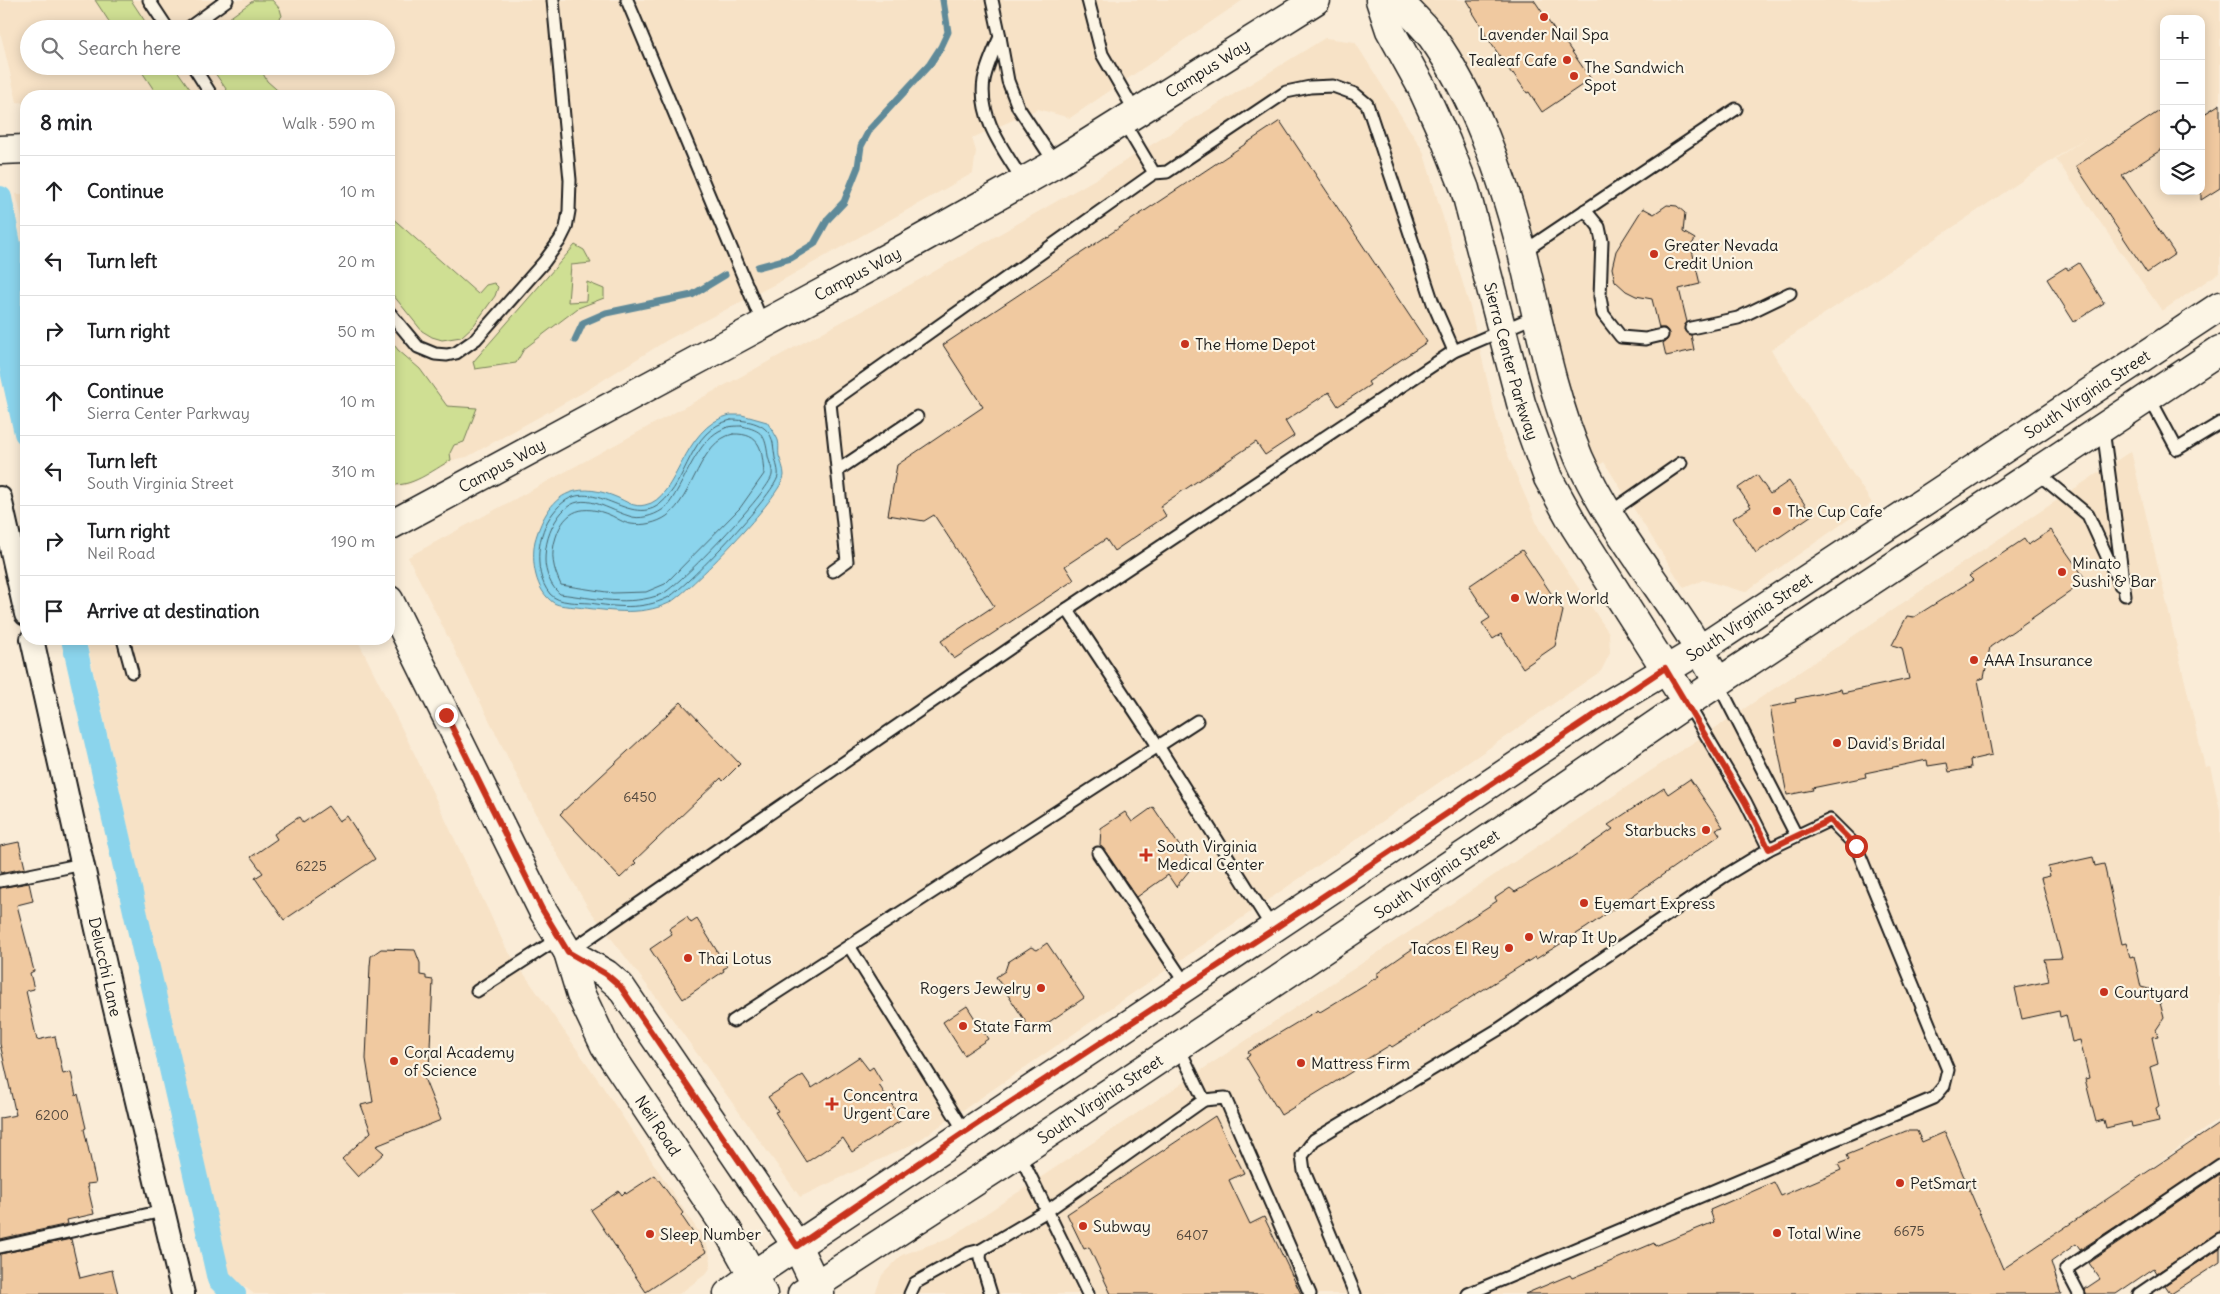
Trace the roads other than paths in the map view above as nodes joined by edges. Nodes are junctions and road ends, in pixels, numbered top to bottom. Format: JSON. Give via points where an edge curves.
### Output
{"nodes":[{"id":1,"x":149,"y":0,"type":"edge"},
{"id":2,"x":228,"y":0,"type":"edge"},
{"id":3,"x":553,"y":0,"type":"edge"},
{"id":4,"x":627,"y":0,"type":"edge"},
{"id":5,"x":992,"y":0,"type":"edge"},
{"id":6,"x":1088,"y":0,"type":"edge"},
{"id":7,"x":1316,"y":0,"type":"edge"},
{"id":8,"x":1380,"y":0,"type":"edge"},
{"id":9,"x":1398,"y":0,"type":"edge"},
{"id":10,"x":162,"y":20,"type":"edge"},
{"id":11,"x":200,"y":20,"type":"edge"},
{"id":12,"x":1000,"y":36,"type":"junction"},
{"id":13,"x":198,"y":75,"type":"edge"},
{"id":14,"x":208,"y":90,"type":"edge"},
{"id":15,"x":1736,"y":109,"type":"dead end"},
{"id":16,"x":1129,"y":117,"type":"junction"},
{"id":17,"x":20,"y":149,"type":"edge"},
{"id":18,"x":0,"y":150,"type":"edge"},
{"id":19,"x":1055,"y":163,"type":"junction"},
{"id":20,"x":1154,"y":173,"type":"junction"},
{"id":21,"x":1024,"y":181,"type":"junction"},
{"id":22,"x":1585,"y":210,"type":"junction"},
{"id":23,"x":1522,"y":253,"type":"junction"},
{"id":24,"x":1790,"y":293,"type":"dead end"},
{"id":25,"x":2220,"y":306,"type":"edge"},
{"id":26,"x":1536,"y":316,"type":"junction"},
{"id":27,"x":395,"y":319,"type":"edge"},
{"id":28,"x":763,"y":324,"type":"junction"},
{"id":29,"x":1691,"y":328,"type":"dead end"},
{"id":30,"x":1502,"y":330,"type":"junction"},
{"id":31,"x":1662,"y":335,"type":"dead end"},
{"id":32,"x":2220,"y":350,"type":"edge"},
{"id":33,"x":1454,"y":351,"type":"junction"},
{"id":34,"x":2149,"y":397,"type":"junction"},
{"id":35,"x":917,"y":417,"type":"dead end"},
{"id":36,"x":2220,"y":423,"type":"edge"},
{"id":37,"x":2102,"y":428,"type":"junction"},
{"id":38,"x":1681,"y":463,"type":"dead end"},
{"id":39,"x":838,"y":470,"type":"junction"},
{"id":40,"x":2036,"y":472,"type":"junction"},
{"id":41,"x":0,"y":498,"type":"edge"},
{"id":42,"x":1609,"y":513,"type":"junction"},
{"id":43,"x":395,"y":523,"type":"edge"},
{"id":44,"x":833,"y":571,"type":"dead end"},
{"id":45,"x":20,"y":587,"type":"edge"},
{"id":46,"x":1067,"y":609,"type":"junction"},
{"id":47,"x":395,"y":612,"type":"edge"},
{"id":48,"x":33,"y":645,"type":"edge"},
{"id":49,"x":125,"y":645,"type":"edge"},
{"id":50,"x":1701,"y":649,"type":"junction"},
{"id":51,"x":1665,"y":668,"type":"junction"},
{"id":52,"x":132,"y":672,"type":"dead end"},
{"id":53,"x":1718,"y":683,"type":"junction"},
{"id":54,"x":1686,"y":703,"type":"junction"},
{"id":55,"x":1198,"y":721,"type":"dead end"},
{"id":56,"x":1158,"y":746,"type":"junction"},
{"id":57,"x":1796,"y":835,"type":"junction"},
{"id":58,"x":1769,"y":849,"type":"junction"},
{"id":59,"x":1098,"y":853,"type":"dead end"},
{"id":60,"x":82,"y":864,"type":"junction"},
{"id":61,"x":0,"y":881,"type":"edge"},
{"id":62,"x":1274,"y":929,"type":"junction"},
{"id":63,"x":564,"y":945,"type":"junction"},
{"id":64,"x":849,"y":946,"type":"junction"},
{"id":65,"x":1187,"y":986,"type":"junction"},
{"id":66,"x":477,"y":991,"type":"dead end"},
{"id":67,"x":733,"y":1021,"type":"dead end"},
{"id":68,"x":1177,"y":1045,"type":"junction"},
{"id":69,"x":1204,"y":1100,"type":"junction"},
{"id":70,"x":965,"y":1132,"type":"junction"},
{"id":71,"x":1019,"y":1153,"type":"junction"},
{"id":72,"x":2220,"y":1165,"type":"edge"},
{"id":73,"x":163,"y":1211,"type":"junction"},
{"id":74,"x":1047,"y":1211,"type":"junction"},
{"id":75,"x":2220,"y":1239,"type":"edge"},
{"id":76,"x":797,"y":1246,"type":"junction"},
{"id":77,"x":0,"y":1247,"type":"edge"},
{"id":78,"x":981,"y":1250,"type":"junction"},
{"id":79,"x":758,"y":1284,"type":"edge"},
{"id":80,"x":813,"y":1291,"type":"edge"},
{"id":81,"x":183,"y":1294,"type":"edge"},
{"id":82,"x":728,"y":1294,"type":"edge"},
{"id":83,"x":910,"y":1294,"type":"edge"},
{"id":84,"x":991,"y":1294,"type":"edge"},
{"id":85,"x":1088,"y":1294,"type":"edge"},
{"id":86,"x":1310,"y":1294,"type":"edge"},
{"id":87,"x":1355,"y":1294,"type":"edge"},
{"id":88,"x":1468,"y":1294,"type":"edge"},
{"id":89,"x":2079,"y":1294,"type":"edge"},
{"id":90,"x":2138,"y":1294,"type":"edge"}],
"edges":[{"from":1,"to":10,"type":"lane"},
{"from":2,"to":11,"type":"lane"},
{"from":3,"to":27,"type":"lane","via":[[570,180],[566,228],[544,262],[476,339],[456,353],[435,354],[418,347]]},
{"from":4,"to":28,"type":"lane"},
{"from":5,"to":12,"type":"lane"},
{"from":6,"to":16,"type":"lane","via":[[1102,54]]},
{"from":7,"to":16,"type":"street","name":"Campus Way"},
{"from":8,"to":30,"type":"street","name":"Sierra Center Parkway","via":[[1390,30],[1446,141],[1464,190]]},
{"from":9,"to":23,"type":"street","name":"Sierra Center Parkway","via":[[1431,36],[1474,112],[1490,148]]},
{"from":12,"to":19,"type":"lane","via":[[1008,80],[1018,107]]},
{"from":12,"to":21,"type":"lane","via":[[984,80],[983,102],[996,138]]},
{"from":13,"to":14,"type":"lane"},
{"from":15,"to":22,"type":"lane"},
{"from":16,"to":19,"type":"street","name":"Campus Way"},
{"from":16,"to":20,"type":"lane"},
{"from":17,"to":18,"type":"street"},
{"from":19,"to":21,"type":"street","name":"Campus Way"},
{"from":20,"to":33,"type":"lane","via":[[1167,172],[1286,92],[1310,86],[1333,86],[1355,94],[1367,104],[1433,303]]},
{"from":20,"to":39,"type":"lane","via":[[830,402]]},
{"from":21,"to":28,"type":"street","name":"Campus Way"},
{"from":22,"to":23,"type":"lane"},
{"from":22,"to":31,"type":"lane","via":[[1598,227],[1602,241],[1600,297],[1603,314],[1621,337],[1645,339]]},
{"from":23,"to":26,"type":"street","name":"Sierra Center Parkway"},
{"from":24,"to":29,"type":"lane","via":[[1738,318]]},
{"from":25,"to":50,"type":"street","name":"South Virginia Street"},
{"from":26,"to":30,"type":"lane"},
{"from":26,"to":42,"type":"street","name":"Sierra Center Parkway","via":[[1566,423],[1579,458]]},
{"from":28,"to":43,"type":"street","name":"Campus Way"},
{"from":30,"to":33,"type":"lane"},
{"from":30,"to":51,"type":"street","name":"Sierra Center Parkway","via":[[1530,432],[1548,478],[1575,527]]},
{"from":32,"to":34,"type":"street","name":"South Virginia Street"},
{"from":33,"to":46,"type":"lane"},
{"from":34,"to":36,"type":"lane","via":[[2177,449]]},
{"from":34,"to":37,"type":"street","name":"South Virginia Street"},
{"from":35,"to":39,"type":"lane"},
{"from":37,"to":40,"type":"street","name":"South Virginia Street"},
{"from":37,"to":40,"type":"lane","via":[[2125,596],[2088,515]]},
{"from":38,"to":42,"type":"lane"},
{"from":39,"to":44,"type":"lane","via":[[847,561]]},
{"from":40,"to":53,"type":"street","name":"South Virginia Street"},
{"from":41,"to":45,"type":"street"},
{"from":42,"to":50,"type":"street","name":"Sierra Center Parkway"},
{"from":46,"to":56,"type":"lane"},
{"from":46,"to":63,"type":"lane"},
{"from":47,"to":63,"type":"street","name":"Neil Road","via":[[542,909]]},
{"from":48,"to":60,"type":"street","name":"Delucchi Lane"},
{"from":49,"to":52,"type":"lane"},
{"from":50,"to":51,"type":"street","name":"South Virginia Street"},
{"from":50,"to":53,"type":"street","name":"Sierra Center Parkway"},
{"from":51,"to":54,"type":"street","name":"Sierra Center Parkway"},
{"from":51,"to":62,"type":"street","name":"South Virginia Street"},
{"from":53,"to":54,"type":"street","name":"South Virginia Street"},
{"from":53,"to":57,"type":"lane"},
{"from":54,"to":58,"type":"lane"},
{"from":54,"to":68,"type":"street","name":"South Virginia Street","via":[[1508,826]]},
{"from":55,"to":56,"type":"lane"},
{"from":56,"to":62,"type":"lane"},
{"from":56,"to":64,"type":"lane"},
{"from":57,"to":58,"type":"lane"},
{"from":57,"to":88,"type":"lane","via":[[1830,820],[1856,846],[1948,1070],[1944,1086],[1934,1098]]},
{"from":58,"to":87,"type":"lane","via":[[1722,877],[1499,1029],[1314,1140],[1302,1156],[1304,1171]]},
{"from":59,"to":65,"type":"lane"},
{"from":60,"to":61,"type":"lane"},
{"from":60,"to":73,"type":"street","name":"Delucchi Lane"},
{"from":62,"to":65,"type":"street","name":"South Virginia Street"},
{"from":63,"to":66,"type":"lane"},
{"from":63,"to":76,"type":"street","name":"Neil Road","via":[[620,986]]},
{"from":63,"to":79,"type":"street","name":"Neil Road","via":[[605,1046],[725,1226]]},
{"from":64,"to":67,"type":"lane"},
{"from":64,"to":70,"type":"lane"},
{"from":65,"to":70,"type":"street","name":"South Virginia Street"},
{"from":68,"to":69,"type":"lane"},
{"from":68,"to":71,"type":"street","name":"South Virginia Street"},
{"from":69,"to":74,"type":"lane"},
{"from":69,"to":86,"type":"lane","via":[[1225,1098]]},
{"from":70,"to":76,"type":"street","name":"South Virginia Street"},
{"from":71,"to":74,"type":"lane"},
{"from":71,"to":80,"type":"street","name":"South Virginia Street"},
{"from":72,"to":89,"type":"lane","via":[[2066,1269]]},
{"from":73,"to":77,"type":"lane"},
{"from":73,"to":81,"type":"street","name":"Delucchi Lane"},
{"from":74,"to":78,"type":"lane"},
{"from":74,"to":85,"type":"lane"},
{"from":75,"to":90,"type":"lane"},
{"from":76,"to":79,"type":"street","name":"South Virginia Street"},
{"from":76,"to":80,"type":"street","name":"Neil Road"},
{"from":78,"to":83,"type":"lane","via":[[969,1253],[915,1283]]},
{"from":78,"to":84,"type":"lane","via":[[980,1258]]},
{"from":79,"to":82,"type":"street","name":"South Virginia Street"}]}
